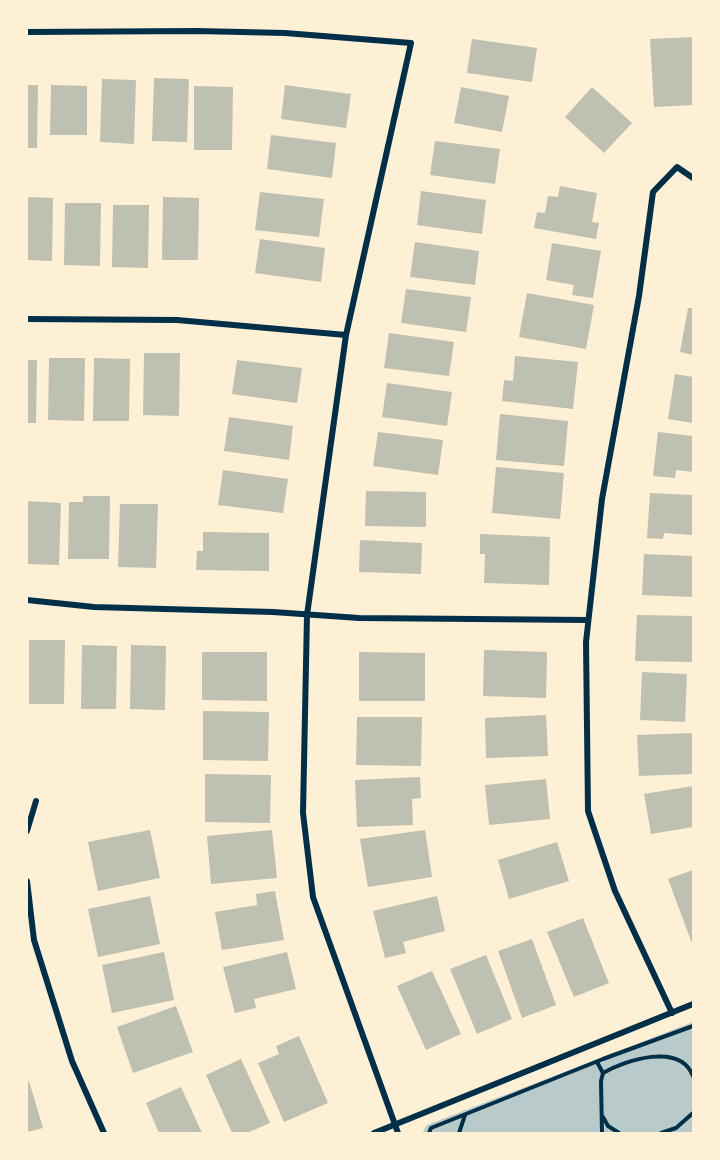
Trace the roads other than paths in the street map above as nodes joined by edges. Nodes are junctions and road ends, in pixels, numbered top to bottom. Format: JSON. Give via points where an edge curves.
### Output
{"nodes":[{"id":1,"x":27,"y":32,"type":"edge"},
{"id":2,"x":693,"y":177,"type":"edge"},
{"id":3,"x":27,"y":319,"type":"edge"},
{"id":4,"x":345,"y":335,"type":"junction"},
{"id":5,"x":27,"y":600,"type":"edge"},
{"id":6,"x":307,"y":615,"type":"junction"},
{"id":7,"x":588,"y":620,"type":"junction"},
{"id":8,"x":36,"y":801,"type":"dead end"},
{"id":9,"x":27,"y":831,"type":"edge"},
{"id":10,"x":27,"y":881,"type":"edge"},
{"id":11,"x":693,"y":1004,"type":"edge"},
{"id":12,"x":672,"y":1013,"type":"junction"},
{"id":13,"x":395,"y":1124,"type":"junction"},
{"id":14,"x":104,"y":1133,"type":"edge"},
{"id":15,"x":374,"y":1133,"type":"edge"},
{"id":16,"x":398,"y":1133,"type":"edge"}],
"edges":[{"from":1,"to":4,"type":"street","via":[[285,33],[411,43]]},
{"from":2,"to":7,"type":"street","via":[[677,167],[653,192],[639,296],[602,499]]},
{"from":3,"to":4,"type":"street","via":[[177,320]]},
{"from":4,"to":6,"type":"street"},
{"from":5,"to":6,"type":"street","via":[[94,607]]},
{"from":6,"to":7,"type":"street"},
{"from":6,"to":13,"type":"street","via":[[303,813],[313,897]]},
{"from":7,"to":12,"type":"street","via":[[588,811],[615,891]]},
{"from":8,"to":9,"type":"street"},
{"from":10,"to":14,"type":"street","via":[[34,940],[72,1061]]},
{"from":11,"to":12,"type":"street"},
{"from":12,"to":13,"type":"street"},
{"from":13,"to":15,"type":"street"},
{"from":13,"to":16,"type":"street"}]}
